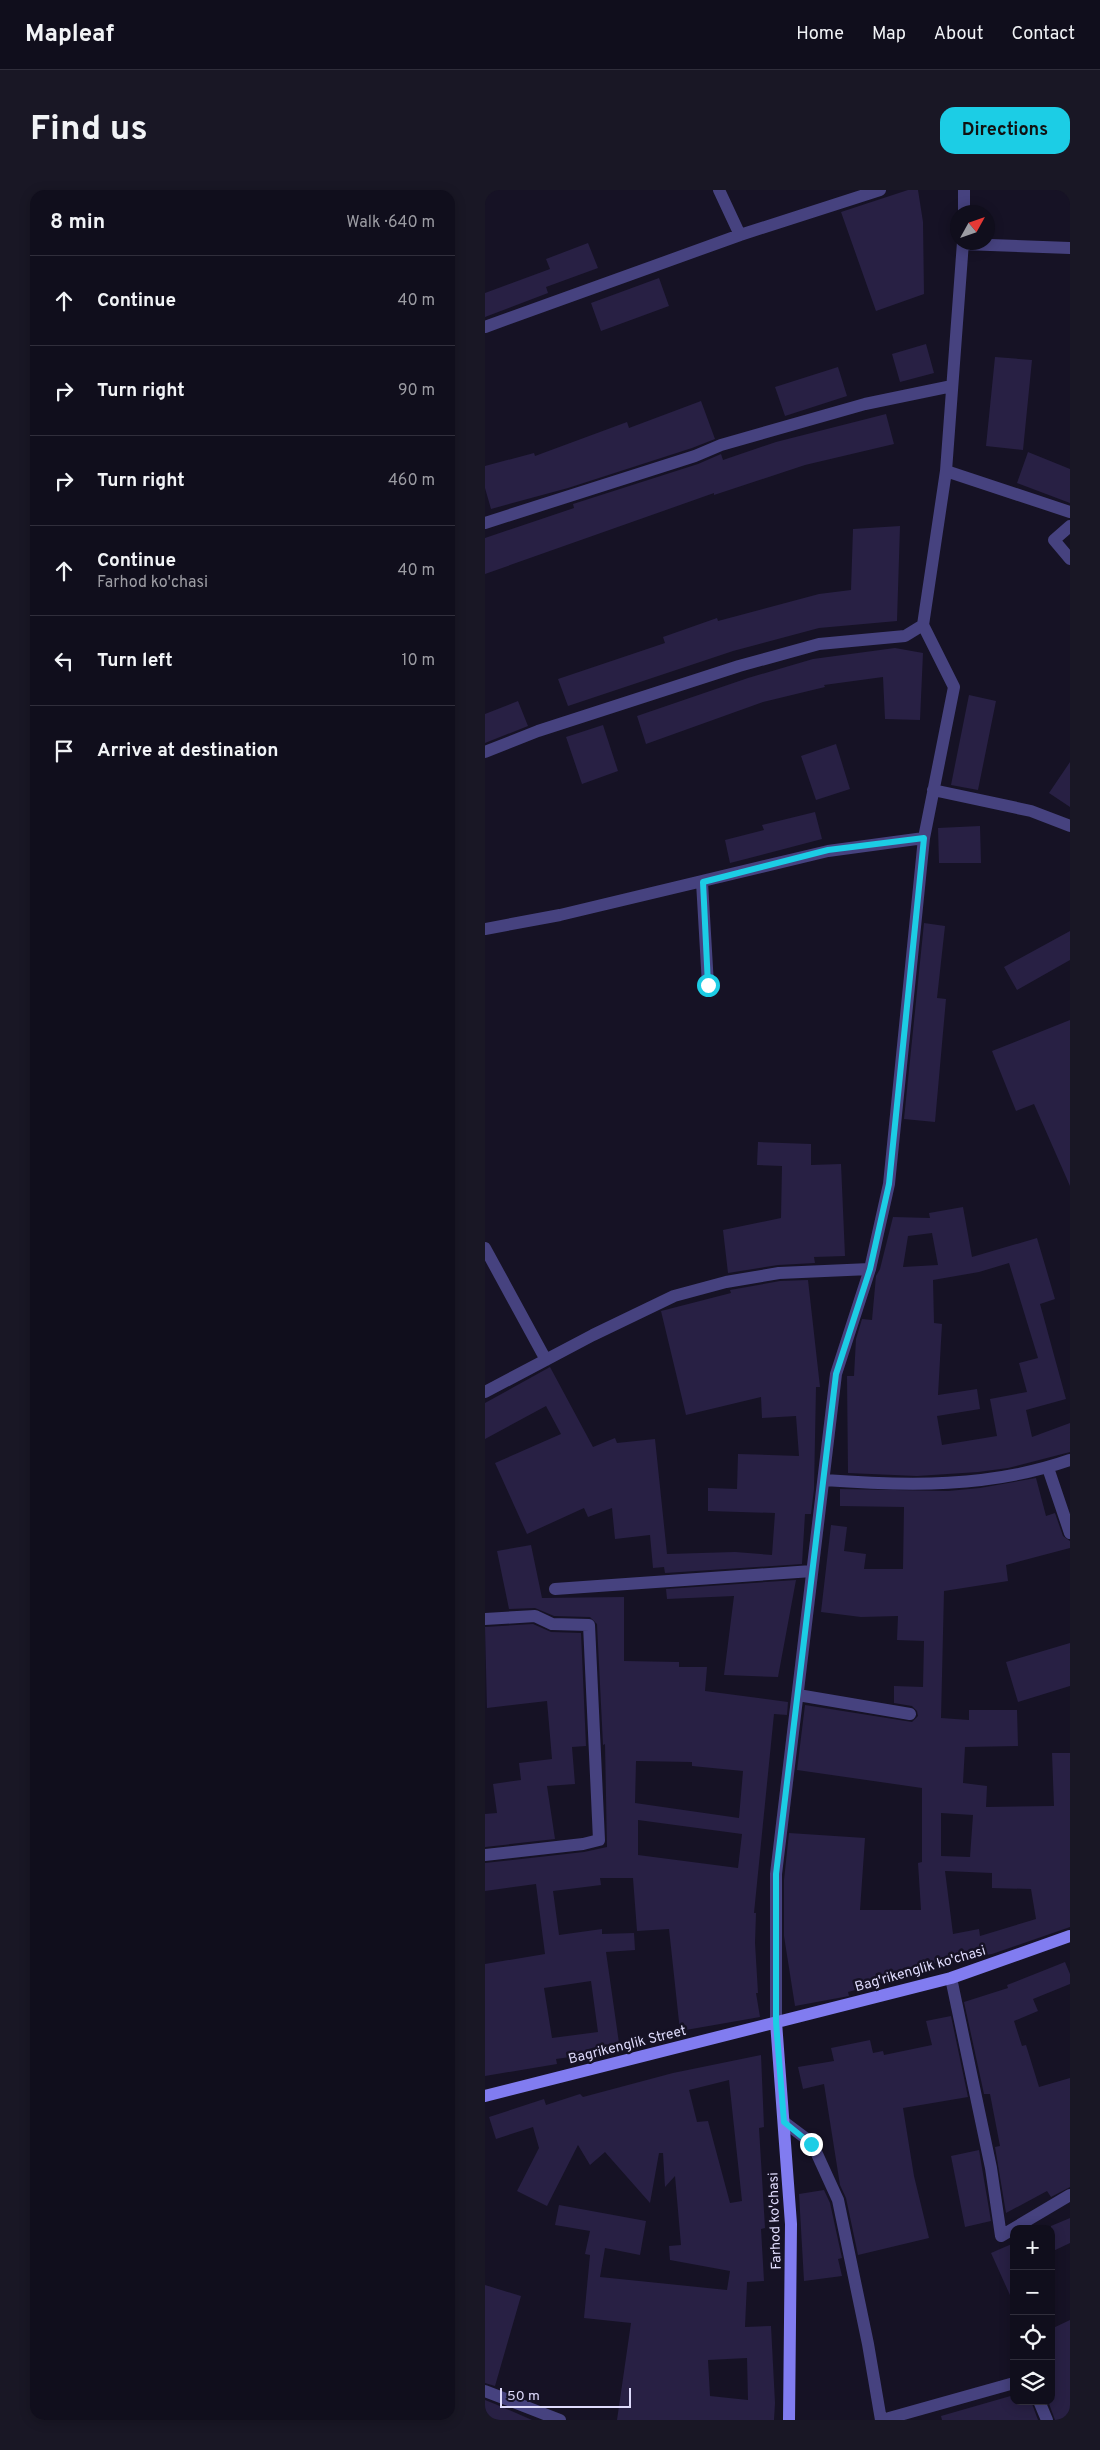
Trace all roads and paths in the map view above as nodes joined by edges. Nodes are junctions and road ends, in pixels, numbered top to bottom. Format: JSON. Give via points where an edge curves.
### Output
{"nodes":[{"id":1,"x":719,"y":190,"type":"edge"},
{"id":2,"x":880,"y":190,"type":"edge"},
{"id":3,"x":965,"y":190,"type":"edge"},
{"id":4,"x":964,"y":205,"type":"edge"},
{"id":5,"x":740,"y":235,"type":"junction"},
{"id":6,"x":995,"y":244,"type":"edge"},
{"id":7,"x":1070,"y":248,"type":"edge"},
{"id":8,"x":962,"y":250,"type":"edge"},
{"id":9,"x":485,"y":327,"type":"edge"},
{"id":10,"x":952,"y":386,"type":"junction"},
{"id":11,"x":946,"y":471,"type":"junction"},
{"id":12,"x":1070,"y":512,"type":"edge"},
{"id":13,"x":485,"y":523,"type":"edge"},
{"id":14,"x":1070,"y":526,"type":"edge"},
{"id":15,"x":1070,"y":559,"type":"edge"},
{"id":16,"x":923,"y":625,"type":"junction"},
{"id":17,"x":485,"y":752,"type":"edge"},
{"id":18,"x":933,"y":790,"type":"junction"},
{"id":19,"x":1070,"y":826,"type":"edge"},
{"id":20,"x":924,"y":838,"type":"junction"},
{"id":21,"x":703,"y":882,"type":"junction"},
{"id":22,"x":485,"y":929,"type":"edge"},
{"id":23,"x":708,"y":985,"type":"dead end"},
{"id":24,"x":485,"y":1248,"type":"edge"},
{"id":25,"x":870,"y":1269,"type":"junction"},
{"id":26,"x":546,"y":1360,"type":"junction"},
{"id":27,"x":485,"y":1392,"type":"edge"},
{"id":28,"x":1070,"y":1460,"type":"edge"},
{"id":29,"x":1047,"y":1468,"type":"junction"},
{"id":30,"x":823,"y":1480,"type":"junction"},
{"id":31,"x":1070,"y":1532,"type":"edge"},
{"id":32,"x":813,"y":1571,"type":"junction"},
{"id":33,"x":555,"y":1589,"type":"dead end"},
{"id":34,"x":485,"y":1619,"type":"edge"},
{"id":35,"x":797,"y":1695,"type":"junction"},
{"id":36,"x":910,"y":1714,"type":"dead end"},
{"id":37,"x":485,"y":1856,"type":"edge"},
{"id":38,"x":1070,"y":1936,"type":"edge"},
{"id":39,"x":951,"y":1978,"type":"junction"},
{"id":40,"x":776,"y":2022,"type":"junction"},
{"id":41,"x":485,"y":2096,"type":"edge"},
{"id":42,"x":784,"y":2122,"type":"junction"},
{"id":43,"x":1070,"y":2194,"type":"edge"},
{"id":44,"x":1010,"y":2384,"type":"edge"},
{"id":45,"x":485,"y":2391,"type":"edge"},
{"id":46,"x":1041,"y":2405,"type":"edge"},
{"id":47,"x":560,"y":2420,"type":"edge"},
{"id":48,"x":789,"y":2420,"type":"edge"},
{"id":49,"x":881,"y":2420,"type":"edge"},
{"id":50,"x":1047,"y":2420,"type":"edge"}],
"edges":[{"from":1,"to":5,"type":"street"},
{"from":2,"to":5,"type":"street"},
{"from":3,"to":4,"type":"street"},
{"from":5,"to":9,"type":"street"},
{"from":6,"to":7,"type":"street"},
{"from":8,"to":10,"type":"street"},
{"from":10,"to":11,"type":"street"},
{"from":10,"to":13,"type":"street","via":[[865,404],[721,445]]},
{"from":11,"to":12,"type":"street"},
{"from":11,"to":16,"type":"street"},
{"from":14,"to":15,"type":"street","via":[[1054,540]]},
{"from":16,"to":17,"type":"street","via":[[905,636],[819,644],[739,666],[538,731]]},
{"from":16,"to":18,"type":"street","via":[[953,687]]},
{"from":18,"to":19,"type":"street","via":[[1031,811]]},
{"from":18,"to":20,"type":"street"},
{"from":20,"to":21,"type":"street","via":[[828,850]]},
{"from":20,"to":25,"type":"street","via":[[889,1184]]},
{"from":21,"to":22,"type":"street"},
{"from":21,"to":23,"type":"street"},
{"from":24,"to":26,"type":"street"},
{"from":25,"to":26,"type":"street","via":[[779,1274],[726,1282],[673,1296]]},
{"from":25,"to":30,"type":"street","via":[[836,1374]]},
{"from":26,"to":27,"type":"street"},
{"from":28,"to":29,"type":"street"},
{"from":29,"to":30,"type":"street","via":[[977,1482],[899,1485]]},
{"from":29,"to":31,"type":"street"},
{"from":30,"to":32,"type":"street"},
{"from":32,"to":33,"type":"street"},
{"from":32,"to":35,"type":"street"},
{"from":34,"to":37,"type":"street","via":[[535,1616],[552,1624],[589,1625],[599,1840]]},
{"from":35,"to":36,"type":"street"},
{"from":35,"to":40,"type":"street","via":[[776,1874]]},
{"from":38,"to":39,"type":"main road","name":"Bag'rikenglik ko'chasi"},
{"from":39,"to":40,"type":"main road","name":"Bag'rikenglik ko'chasi"},
{"from":39,"to":43,"type":"street","via":[[991,2168],[1001,2236]]},
{"from":40,"to":41,"type":"main road","name":"Bagrikenglik Street"},
{"from":40,"to":42,"type":"main road","name":"Farhod ko'chasi"},
{"from":42,"to":48,"type":"main road","name":"Farhod ko'chasi","via":[[791,2224]]},
{"from":42,"to":49,"type":"street","via":[[811,2144],[838,2200],[869,2344]]},
{"from":44,"to":49,"type":"street"},
{"from":45,"to":47,"type":"street"},
{"from":46,"to":50,"type":"street"}]}
